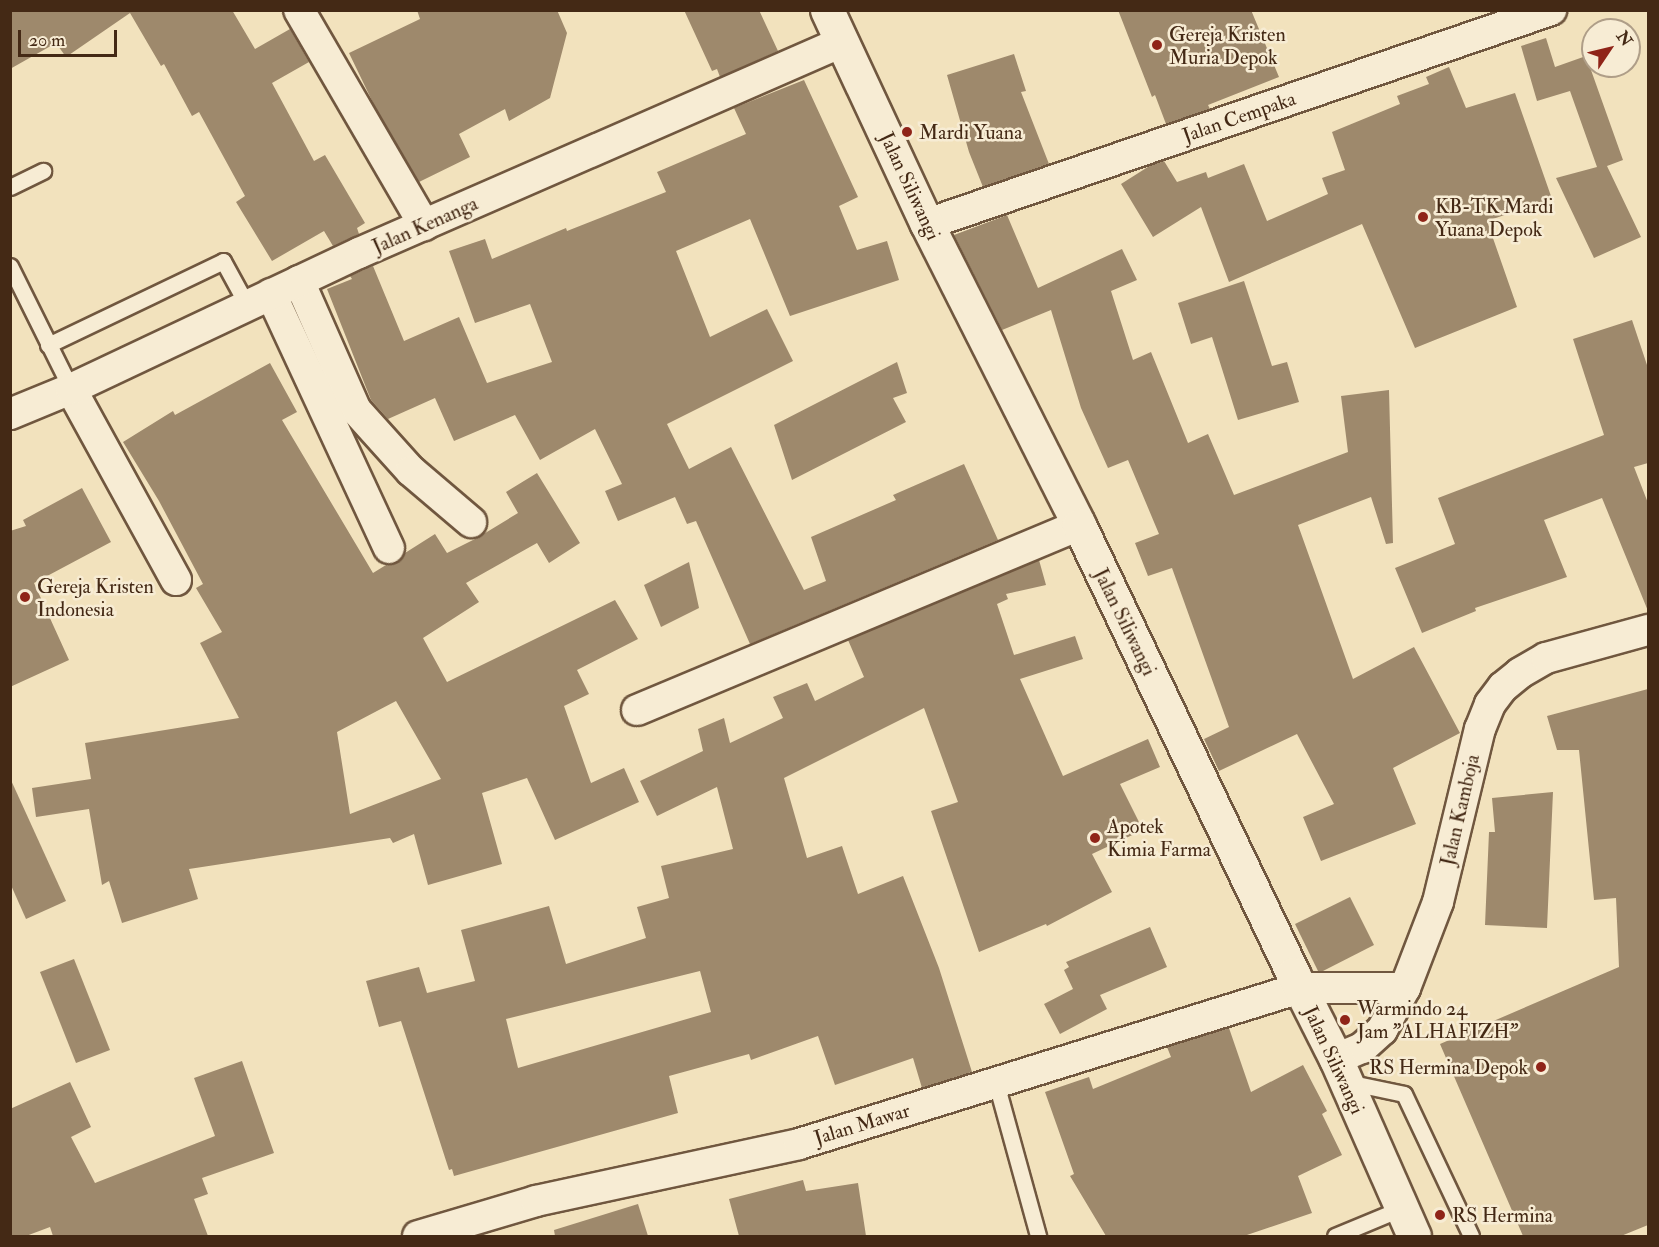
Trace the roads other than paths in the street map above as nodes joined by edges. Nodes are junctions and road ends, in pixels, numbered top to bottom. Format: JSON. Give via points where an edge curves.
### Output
{"nodes":[{"id":1,"x":299,"y":10,"type":"edge"},
{"id":2,"x":828,"y":10,"type":"edge"},
{"id":3,"x":1551,"y":10,"type":"edge"},
{"id":4,"x":842,"y":42,"type":"junction"},
{"id":5,"x":43,"y":171,"type":"dead end"},
{"id":6,"x":10,"y":187,"type":"edge"},
{"id":7,"x":927,"y":224,"type":"junction"},
{"id":8,"x":424,"y":225,"type":"junction"},
{"id":9,"x":10,"y":266,"type":"edge"},
{"id":10,"x":299,"y":281,"type":"junction"},
{"id":11,"x":259,"y":300,"type":"junction"},
{"id":12,"x":48,"y":345,"type":"junction"},
{"id":13,"x":71,"y":389,"type":"junction"},
{"id":14,"x":10,"y":414,"type":"edge"},
{"id":15,"x":471,"y":522,"type":"dead end"},
{"id":16,"x":1078,"y":525,"type":"junction"},
{"id":17,"x":389,"y":548,"type":"dead end"},
{"id":18,"x":176,"y":580,"type":"dead end"},
{"id":19,"x":1648,"y":630,"type":"edge"},
{"id":20,"x":637,"y":710,"type":"dead end"},
{"id":21,"x":1300,"y":988,"type":"junction"},
{"id":22,"x":1405,"y":988,"type":"junction"},
{"id":23,"x":1341,"y":1070,"type":"junction"},
{"id":24,"x":996,"y":1083,"type":"junction"},
{"id":25,"x":1407,"y":1222,"type":"edge"},
{"id":26,"x":465,"y":1229,"type":"edge"},
{"id":27,"x":418,"y":1236,"type":"edge"},
{"id":28,"x":1038,"y":1236,"type":"edge"},
{"id":29,"x":1335,"y":1236,"type":"edge"},
{"id":30,"x":1471,"y":1236,"type":"edge"}],
"edges":[{"from":1,"to":8,"type":"street"},
{"from":2,"to":4,"type":"main road","name":"Jalan Siliwangi"},
{"from":3,"to":7,"type":"street","name":"Jalan Cempaka"},
{"from":4,"to":7,"type":"main road","name":"Jalan Siliwangi"},
{"from":4,"to":8,"type":"street","name":"Jalan Kenanga"},
{"from":5,"to":6,"type":"lane"},
{"from":7,"to":16,"type":"main road","name":"Jalan Siliwangi"},
{"from":8,"to":10,"type":"street","name":"Jalan Kenanga"},
{"from":9,"to":12,"type":"lane"},
{"from":10,"to":11,"type":"street","name":"Jalan Kenanga"},
{"from":10,"to":15,"type":"street","via":[[356,410],[411,471]]},
{"from":11,"to":12,"type":"lane","via":[[223,261]]},
{"from":11,"to":13,"type":"street","name":"Jalan Kenanga"},
{"from":11,"to":17,"type":"street"},
{"from":12,"to":13,"type":"lane"},
{"from":13,"to":14,"type":"street","name":"Jalan Kenanga"},
{"from":13,"to":18,"type":"street"},
{"from":16,"to":20,"type":"street"},
{"from":16,"to":21,"type":"main road","name":"Jalan Siliwangi"},
{"from":19,"to":22,"type":"street","name":"Jalan Kamboja","via":[[1546,658],[1520,673],[1490,704],[1480,729],[1438,902]]},
{"from":21,"to":22,"type":"street","name":"Jalan Mawar"},
{"from":21,"to":23,"type":"main road","name":"Jalan Siliwangi"},
{"from":21,"to":24,"type":"street","name":"Jalan Mawar"},
{"from":22,"to":23,"type":"street","name":"Jalan Kamboja","via":[[1382,1030]]},
{"from":23,"to":25,"type":"main road","name":"Jalan Siliwangi"},
{"from":23,"to":30,"type":"lane","via":[[1404,1094]]},
{"from":24,"to":26,"type":"street","name":"Jalan Mawar","via":[[799,1144],[547,1198]]},
{"from":24,"to":28,"type":"lane"},
{"from":25,"to":29,"type":"lane"},
{"from":26,"to":27,"type":"street","name":"Jalan Mawar"}]}
